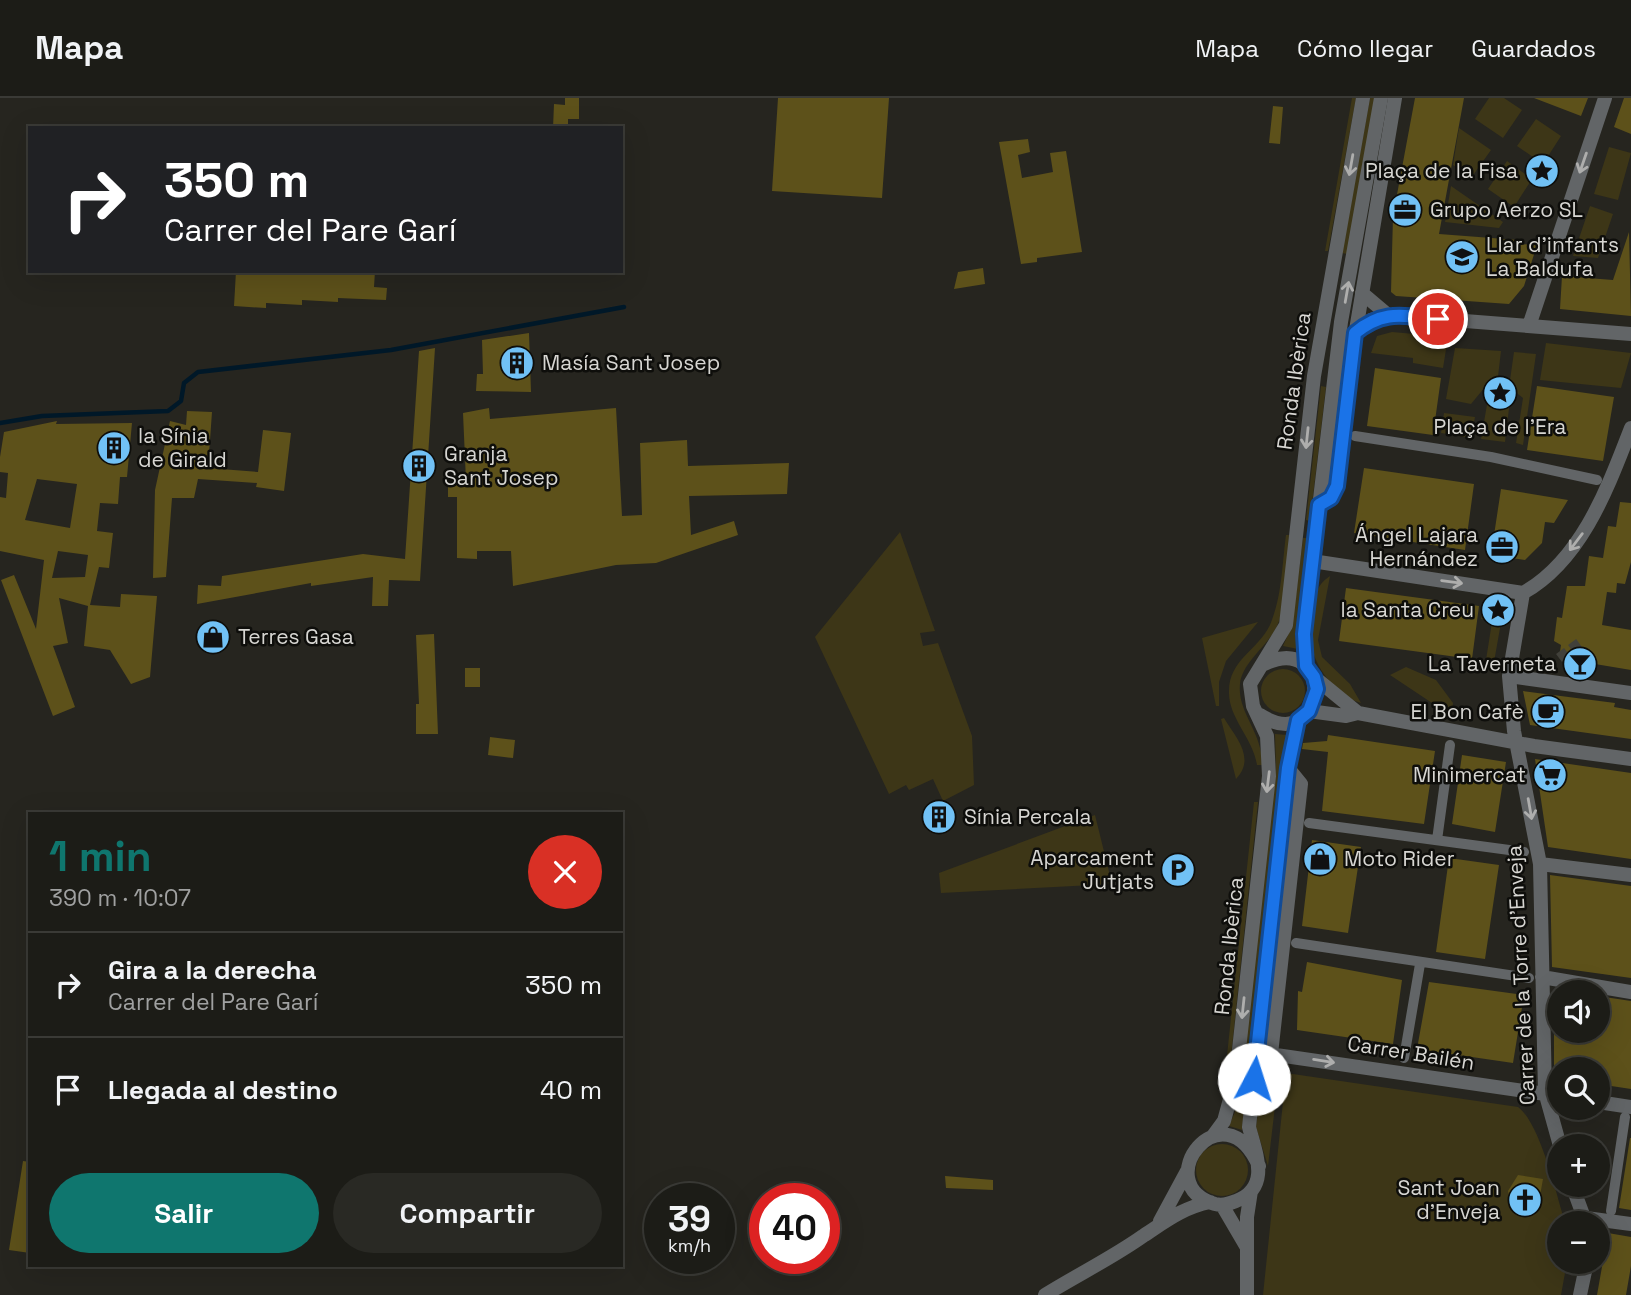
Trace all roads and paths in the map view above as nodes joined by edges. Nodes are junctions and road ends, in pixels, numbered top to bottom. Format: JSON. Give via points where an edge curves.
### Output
{"nodes":[{"id":1,"x":1363,"y":98,"type":"edge"},
{"id":2,"x":1381,"y":98,"type":"edge"},
{"id":3,"x":1395,"y":98,"type":"edge"},
{"id":4,"x":1605,"y":98,"type":"edge"},
{"id":5,"x":1362,"y":293,"type":"junction"},
{"id":6,"x":1388,"y":315,"type":"junction"},
{"id":7,"x":1529,"y":326,"type":"junction"},
{"id":8,"x":1355,"y":333,"type":"junction"},
{"id":9,"x":1631,"y":334,"type":"edge"},
{"id":10,"x":1631,"y":428,"type":"edge"},
{"id":11,"x":1355,"y":436,"type":"dead end"},
{"id":12,"x":1597,"y":480,"type":"dead end"},
{"id":13,"x":1319,"y":505,"type":"junction"},
{"id":14,"x":1312,"y":561,"type":"junction"},
{"id":15,"x":1523,"y":593,"type":"junction"},
{"id":16,"x":1262,"y":665,"type":"junction"},
{"id":17,"x":1310,"y":671,"type":"junction"},
{"id":18,"x":1508,"y":676,"type":"junction"},
{"id":19,"x":1631,"y":694,"type":"edge"},
{"id":20,"x":1358,"y":713,"type":"junction"},
{"id":21,"x":1260,"y":715,"type":"junction"},
{"id":22,"x":1304,"y":716,"type":"junction"},
{"id":23,"x":1516,"y":743,"type":"junction"},
{"id":24,"x":1450,"y":745,"type":"dead end"},
{"id":25,"x":1631,"y":759,"type":"edge"},
{"id":26,"x":1309,"y":823,"type":"dead end"},
{"id":27,"x":1437,"y":839,"type":"junction"},
{"id":28,"x":1524,"y":852,"type":"dead end"},
{"id":29,"x":1540,"y":864,"type":"junction"},
{"id":30,"x":1631,"y":875,"type":"edge"},
{"id":31,"x":1296,"y":943,"type":"dead end"},
{"id":32,"x":1420,"y":964,"type":"junction"},
{"id":33,"x":1536,"y":977,"type":"junction"},
{"id":34,"x":1631,"y":992,"type":"edge"},
{"id":35,"x":1263,"y":1053,"type":"junction"},
{"id":36,"x":1547,"y":1057,"type":"edge"},
{"id":37,"x":1404,"y":1058,"type":"dead end"},
{"id":38,"x":1547,"y":1094,"type":"edge"},
{"id":39,"x":1610,"y":1106,"type":"edge"},
{"id":40,"x":1628,"y":1112,"type":"edge"},
{"id":41,"x":1213,"y":1136,"type":"junction"},
{"id":42,"x":1259,"y":1166,"type":"junction"},
{"id":43,"x":1187,"y":1171,"type":"junction"},
{"id":44,"x":1251,"y":1191,"type":"junction"},
{"id":45,"x":1216,"y":1203,"type":"junction"},
{"id":46,"x":1611,"y":1211,"type":"dead end"},
{"id":47,"x":1160,"y":1222,"type":"junction"},
{"id":48,"x":1610,"y":1222,"type":"edge"},
{"id":49,"x":1631,"y":1223,"type":"edge"},
{"id":50,"x":1248,"y":1251,"type":"junction"},
{"id":51,"x":1584,"y":1274,"type":"edge"},
{"id":52,"x":1045,"y":1295,"type":"edge"},
{"id":53,"x":1247,"y":1295,"type":"edge"},
{"id":54,"x":1580,"y":1295,"type":"edge"}],
"edges":[{"from":1,"to":16,"type":"street","name":"Ronda Ibèrica","one_way":true,"via":[[1314,376],[1286,625]]},
{"from":13,"to":2,"type":"street","name":"Ronda Ibèrica","one_way":true,"via":[[1341,322]]},
{"from":3,"to":5,"type":"street","name":"Ronda Ibèrica"},
{"from":4,"to":7,"type":"street","one_way":true},
{"from":5,"to":6,"type":"street"},
{"from":5,"to":8,"type":"street","name":"Ronda Ibèrica"},
{"from":6,"to":7,"type":"street"},
{"from":6,"to":8,"type":"street","via":[[1371,320]]},
{"from":7,"to":9,"type":"street"},
{"from":8,"to":13,"type":"street","name":"Ronda Ibèrica","via":[[1337,486],[1331,498]]},
{"from":10,"to":15,"type":"street","one_way":true,"via":[[1587,526],[1541,583]]},
{"from":11,"to":12,"type":"street","via":[[1491,457]]},
{"from":13,"to":14,"type":"street","name":"Ronda Ibèrica"},
{"from":14,"to":15,"type":"street","one_way":true},
{"from":14,"to":17,"type":"street","name":"Ronda Ibèrica","via":[[1304,634]]},
{"from":15,"to":18,"type":"street","name":"Carrer de la Torre d'Enveja"},
{"from":16,"to":17,"type":"street","via":[[1284,658]]},
{"from":16,"to":21,"type":"street","name":"Ronda Ibèrica","via":[[1250,684],[1253,706]]},
{"from":17,"to":20,"type":"street"},
{"from":17,"to":22,"type":"street","name":"Ronda Ibèrica","via":[[1315,701]]},
{"from":18,"to":19,"type":"street"},
{"from":18,"to":23,"type":"street","name":"Carrer de la Torre d'Enveja"},
{"from":20,"to":22,"type":"street"},
{"from":20,"to":23,"type":"street"},
{"from":21,"to":22,"type":"street","via":[[1285,724]]},
{"from":21,"to":41,"type":"street","name":"Ronda Ibèrica","one_way":true,"via":[[1269,746],[1269,776],[1237,1070],[1224,1121]]},
{"from":22,"to":35,"type":"street","name":"Ronda Ibèrica","via":[[1288,768]]},
{"from":23,"to":25,"type":"street"},
{"from":23,"to":29,"type":"street","name":"Carrer de la Torre d'Enveja","one_way":true},
{"from":24,"to":27,"type":"street"},
{"from":26,"to":27,"type":"street"},
{"from":27,"to":28,"type":"street"},
{"from":29,"to":30,"type":"street"},
{"from":29,"to":33,"type":"street","name":"Carrer de la Torre d'Enveja"},
{"from":31,"to":32,"type":"street"},
{"from":32,"to":33,"type":"street"},
{"from":32,"to":37,"type":"street"},
{"from":33,"to":34,"type":"street"},
{"from":33,"to":36,"type":"street","name":"Carrer de la Torre d'Enveja"},
{"from":35,"to":38,"type":"street","name":"Carrer Bailén","one_way":true},
{"from":35,"to":42,"type":"street","name":"Ronda Ibèrica","via":[[1249,1127]]},
{"from":39,"to":40,"type":"street"},
{"from":40,"to":46,"type":"street"},
{"from":41,"to":42,"type":"street","via":[[1240,1139],[1251,1147]]},
{"from":41,"to":43,"type":"street","name":"Ronda Ibèrica","via":[[1196,1147]]},
{"from":42,"to":44,"type":"street","via":[[1259,1179]]},
{"from":43,"to":45,"type":"street","via":[[1197,1195]]},
{"from":43,"to":47,"type":"street","name":"Ronda Ibèrica"},
{"from":44,"to":45,"type":"street","via":[[1241,1199]]},
{"from":44,"to":50,"type":"street"},
{"from":45,"to":47,"type":"street","via":[[1185,1209]]},
{"from":45,"to":50,"type":"street","via":[[1232,1218]]},
{"from":47,"to":52,"type":"street"},
{"from":48,"to":49,"type":"street"},
{"from":50,"to":53,"type":"street"},
{"from":51,"to":54,"type":"street"}]}
